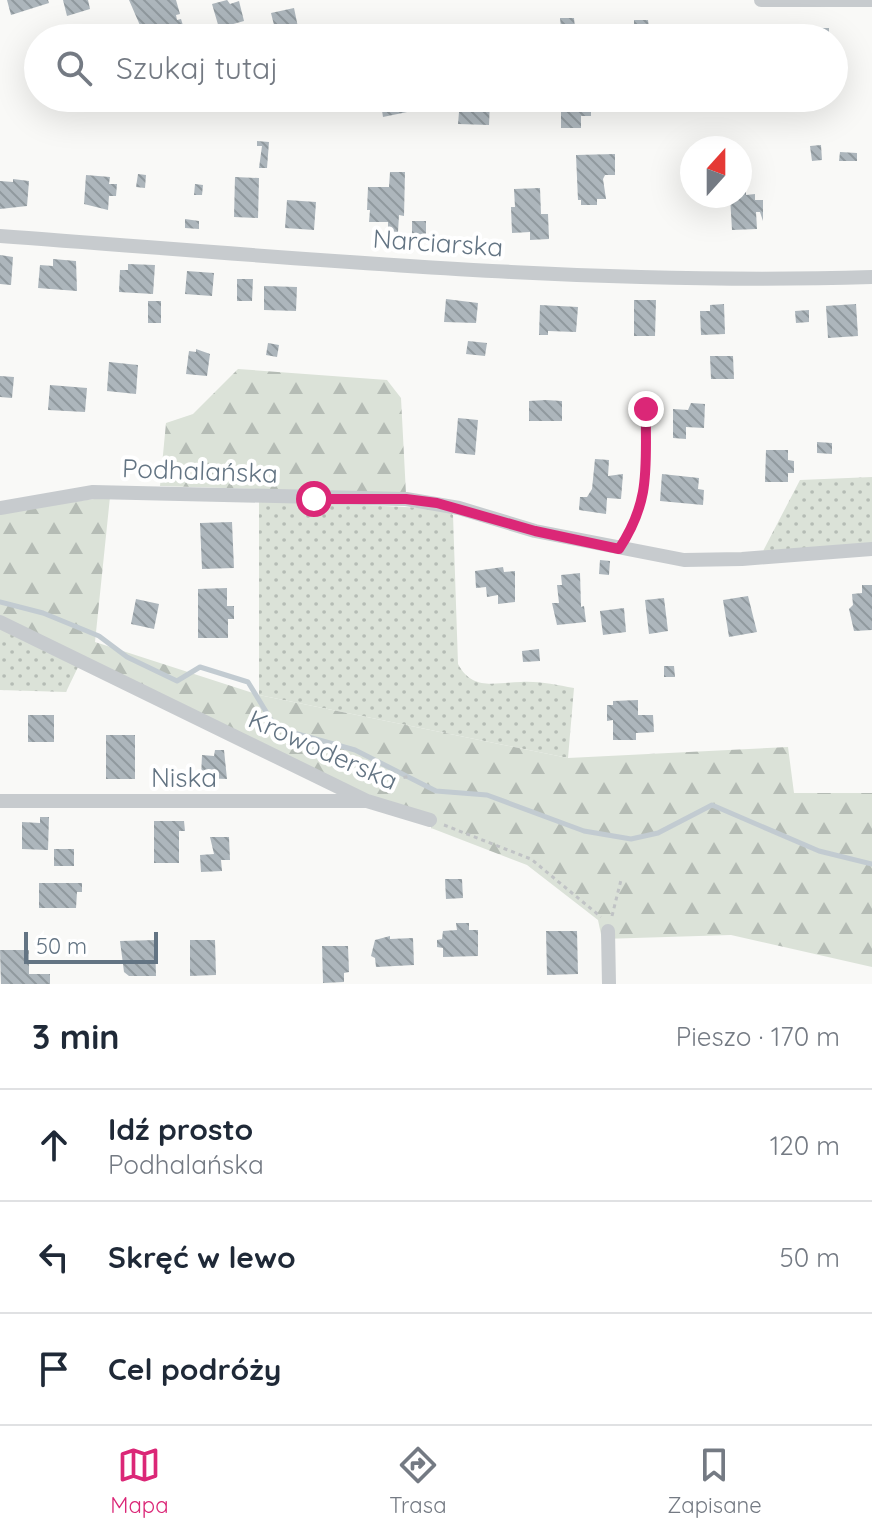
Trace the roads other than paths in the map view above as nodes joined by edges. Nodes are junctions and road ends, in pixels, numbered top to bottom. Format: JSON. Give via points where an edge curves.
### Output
{"nodes":[{"id":1,"x":761,"y":0,"type":"edge"},
{"id":2,"x":872,"y":0,"type":"edge"},
{"id":3,"x":0,"y":236,"type":"edge"},
{"id":4,"x":872,"y":277,"type":"edge"},
{"id":5,"x":646,"y":409,"type":"dead end"},
{"id":6,"x":0,"y":508,"type":"edge"},
{"id":7,"x":619,"y":549,"type":"junction"},
{"id":8,"x":872,"y":549,"type":"edge"},
{"id":9,"x":0,"y":622,"type":"edge"},
{"id":10,"x":0,"y":801,"type":"edge"},
{"id":11,"x":367,"y":801,"type":"junction"},
{"id":12,"x":430,"y":820,"type":"road end"},
{"id":13,"x":608,"y":931,"type":"road end"},
{"id":14,"x":609,"y":984,"type":"edge"}],
"edges":[{"from":1,"to":2,"type":"street"},
{"from":3,"to":4,"type":"street","name":"Narciarska","via":[[558,277]]},
{"from":5,"to":7,"type":"lane","via":[[645,493],[641,512]]},
{"from":6,"to":7,"type":"street","name":"Podhalańska","via":[[93,492],[406,499]]},
{"from":7,"to":8,"type":"street","name":"Podhalańska","via":[[684,560]]},
{"from":9,"to":11,"type":"street","name":"Krowoderska"},
{"from":10,"to":11,"type":"street","name":"Niska"},
{"from":11,"to":12,"type":"street","name":"Krowoderska"},
{"from":13,"to":14,"type":"street"}]}
